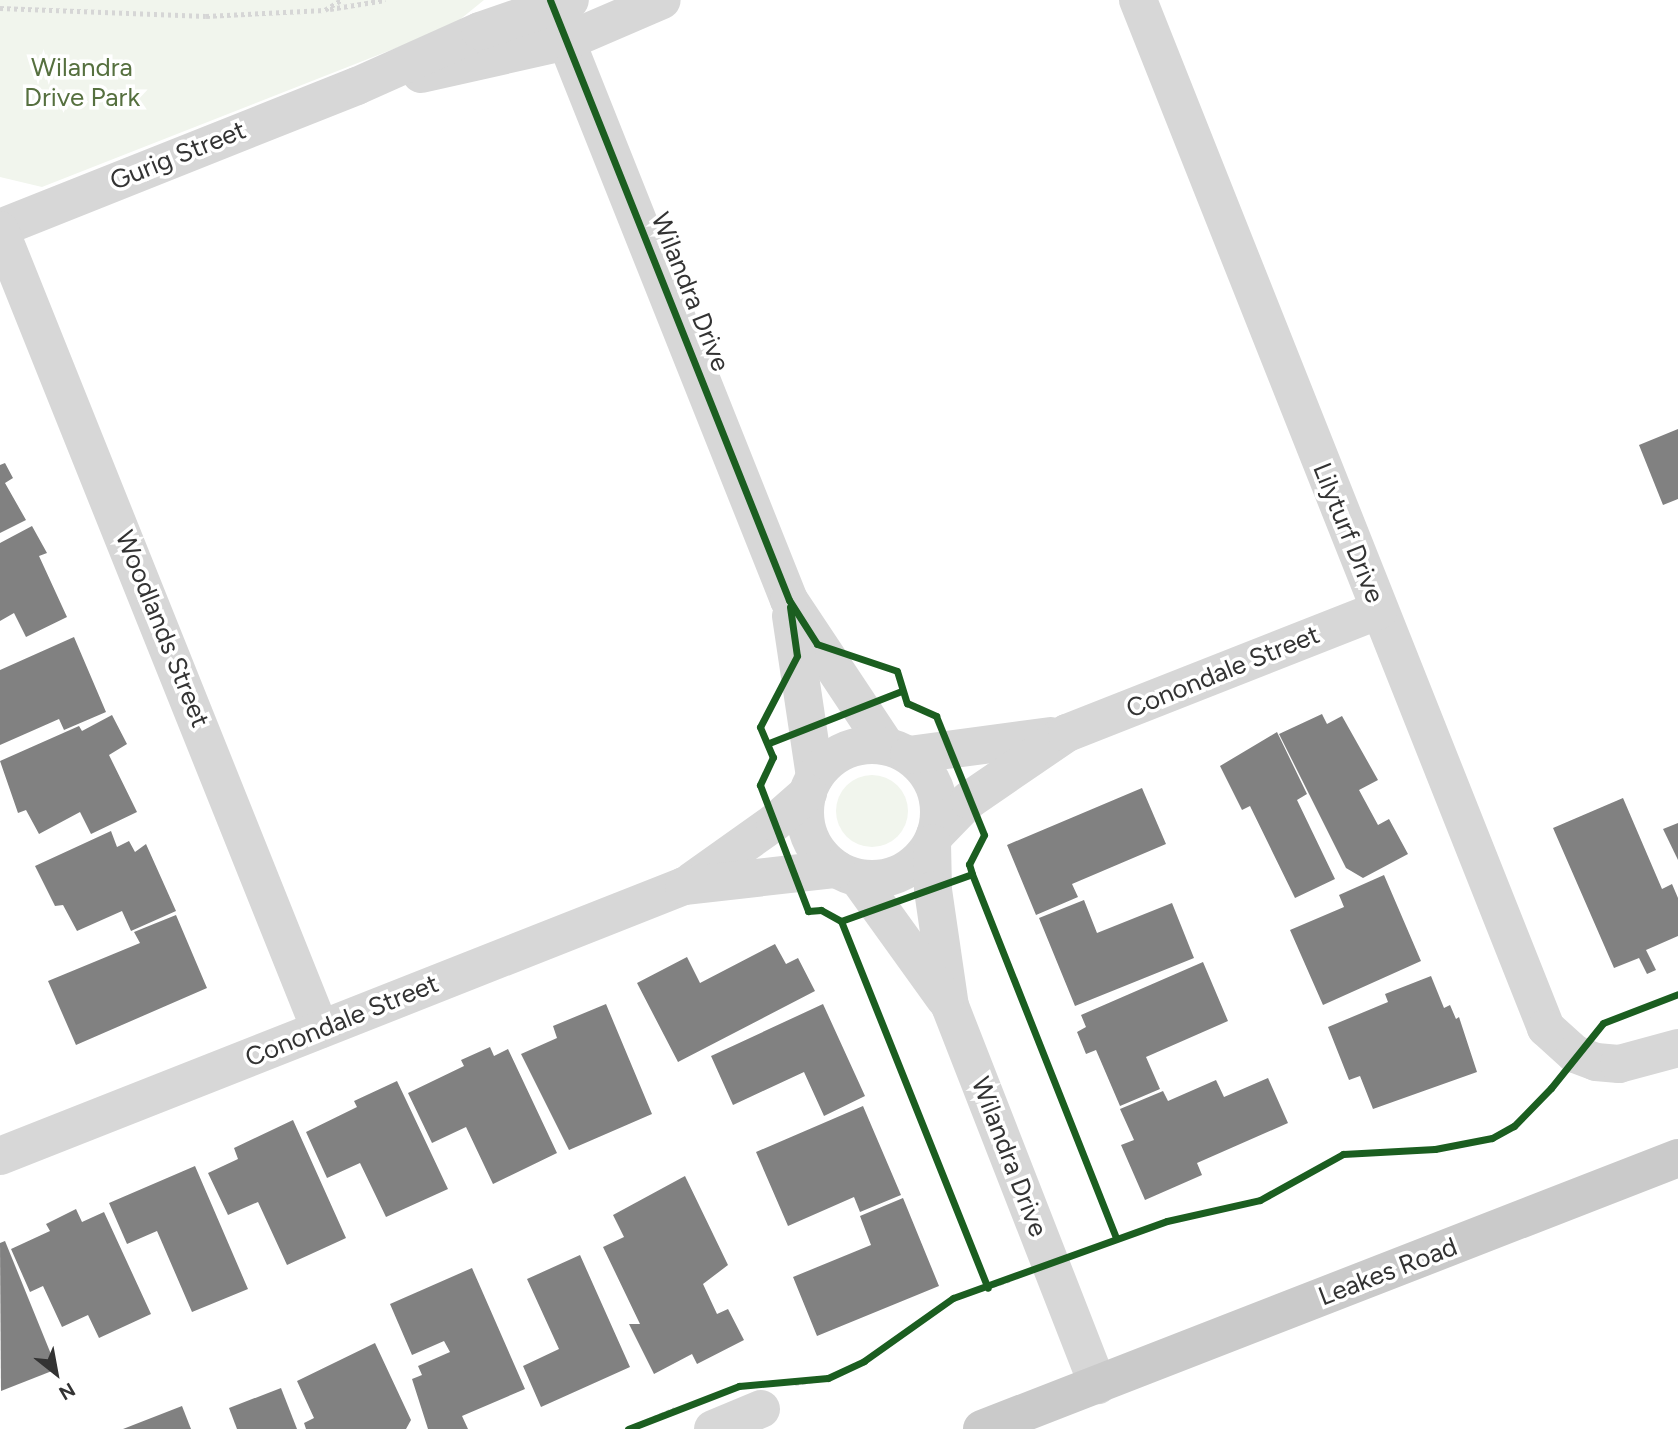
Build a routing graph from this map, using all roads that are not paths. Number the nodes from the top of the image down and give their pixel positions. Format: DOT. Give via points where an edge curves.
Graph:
graph roads {
  1 [pos="662,0"];
  2 [pos="1138,0"];
  3 [pos="557,2"];
  4 [pos="567,41"];
  5 [pos="357,86"];
  6 [pos="0,229"];
  7 [pos="789,600"];
  8 [pos="1379,610"];
  9 [pos="1067,733"];
  10 [pos="897,751"];
  11 [pos="811,785"];
  12 [pos="934,839"];
  13 [pos="847,874"];
  14 [pos="684,886"];
  15 [pos="950,1006"];
  16 [pos="320,1029"];
  17 [pos="1678,1048"];
  18 [pos="0,1157"];
  19 [pos="1678,1158"];
  20 [pos="1098,1385"];
  21 [pos="761,1409"];
  22 [pos="699,1417"];
  23 [pos="982,1429"];
  24 [pos="1010,1429"];
  1 -- 4 [label="street, Gurig Street"];
  2 -- 8 [label="street, Lilyturf Drive"];
  3 -- 4 [label="street, Wilandra Drive"];
  3 -- 5 [label="street, Gurig Street"];
  4 -- 5 [label="street, Gurig Street"];
  4 -- 7 [label="street, Wilandra Drive"];
  5 -- 6 [label="street, Gurig Street"];
  6 -- 16 [label="street, Woodlands Street"];
  7 -- 10 [label="street, Wilandra Drive"];
  7 -- 11 [label="street, Wilandra Drive"];
  8 -- 9 [label="street, Conondale Street"];
  8 -- 17 [label="street, Lilyturf Drive" via="1546,1028 1575,1054 1619,1064"];
  9 -- 10 [label="street, Conondale Street"];
  9 -- 12 [label="street, Conondale Street" via="969,800"];
  10 -- 11 [label="street" via="854,747 832,759"];
  10 -- 12 [label="street" via="933,782 939,818"];
  11 -- 13 [label="street" via="805,810 812,844"];
  11 -- 14 [label="street, Conondale Street" via="775,822"];
  12 -- 13 [label="street" via="900,873"];
  12 -- 15 [label="street, Wilandra Drive" via="933,890"];
  13 -- 14 [label="street, Conondale Street"];
  13 -- 15 [label="street, Wilandra Drive"];
  14 -- 16 [label="street, Conondale Street"];
  15 -- 20 [label="street, Wilandra Drive"];
  16 -- 18 [label="street, Conondale Street"];
  19 -- 20 [label="main road, Leakes Road"];
  20 -- 23 [label="main road, Leakes Road"];
  20 -- 24 [label="main road, Leakes Road"];
  21 -- 22 [label="street"];
}
